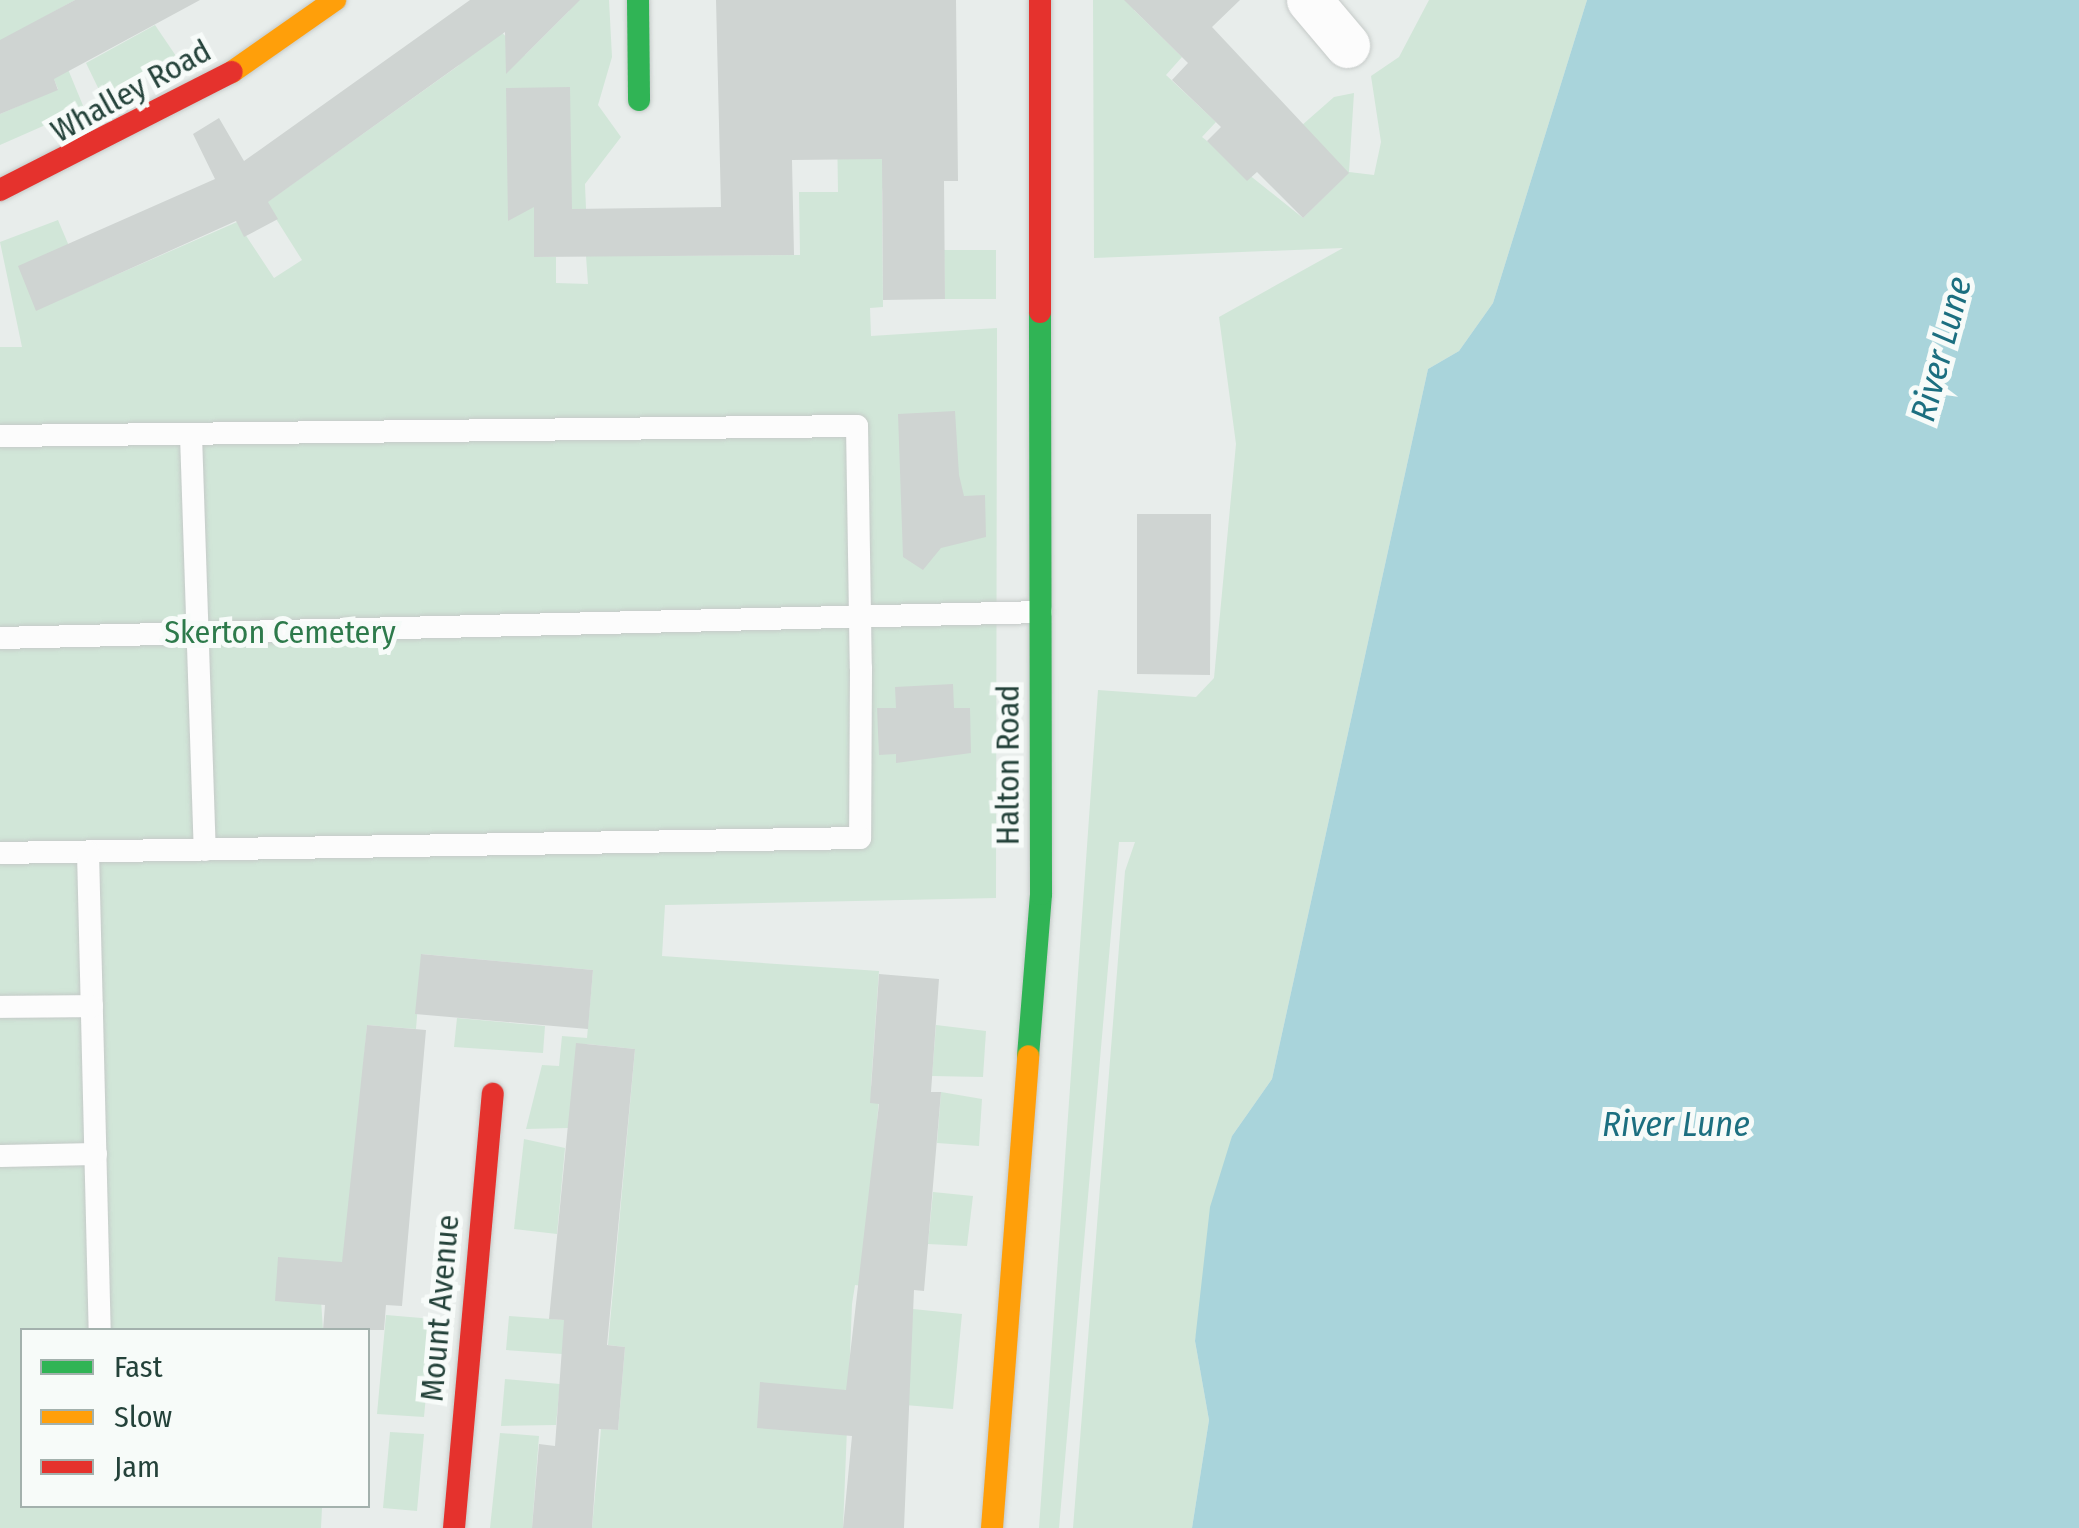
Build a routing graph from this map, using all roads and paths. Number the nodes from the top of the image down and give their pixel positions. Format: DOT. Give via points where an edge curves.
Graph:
graph roads {
  1 [pos="335,0"];
  2 [pos="638,0"];
  3 [pos="1040,0"];
  4 [pos="1309,0"];
  5 [pos="1347,45"];
  6 [pos="638,100"];
  7 [pos="0,190"];
  8 [pos="191,435"];
  9 [pos="0,436"];
  10 [pos="1041,612"];
  11 [pos="860,621"];
  12 [pos="199,635"];
  13 [pos="0,638"];
  14 [pos="206,850"];
  15 [pos="88,852"];
  16 [pos="0,853"];
  17 [pos="92,1006"];
  18 [pos="0,1007"];
  19 [pos="493,1094"];
  20 [pos="96,1154"];
  21 [pos="0,1156"];
  22 [pos="100,1328"];
  23 [pos="454,1528"];
  24 [pos="992,1528"];
  1 -- 7 [label="street, Whalley Road" via="189,102"];
  2 -- 6 [label="street"];
  3 -- 10 [label="street, Halton Road"];
  4 -- 5 [label="street"];
  8 -- 9 [label="lane"];
  8 -- 11 [label="lane" via="857,426"];
  8 -- 12 [label="lane"];
  10 -- 11 [label="lane"];
  10 -- 24 [label="street, Halton Road" via="1038,962"];
  11 -- 12 [label="lane"];
  11 -- 14 [label="lane" via="860,838"];
  12 -- 13 [label="lane"];
  12 -- 14 [label="lane"];
  14 -- 15 [label="lane"];
  15 -- 16 [label="lane"];
  15 -- 17 [label="lane"];
  17 -- 18 [label="lane"];
  17 -- 20 [label="lane"];
  19 -- 23 [label="street, Mount Avenue"];
  20 -- 21 [label="lane"];
  20 -- 22 [label="lane"];
}
